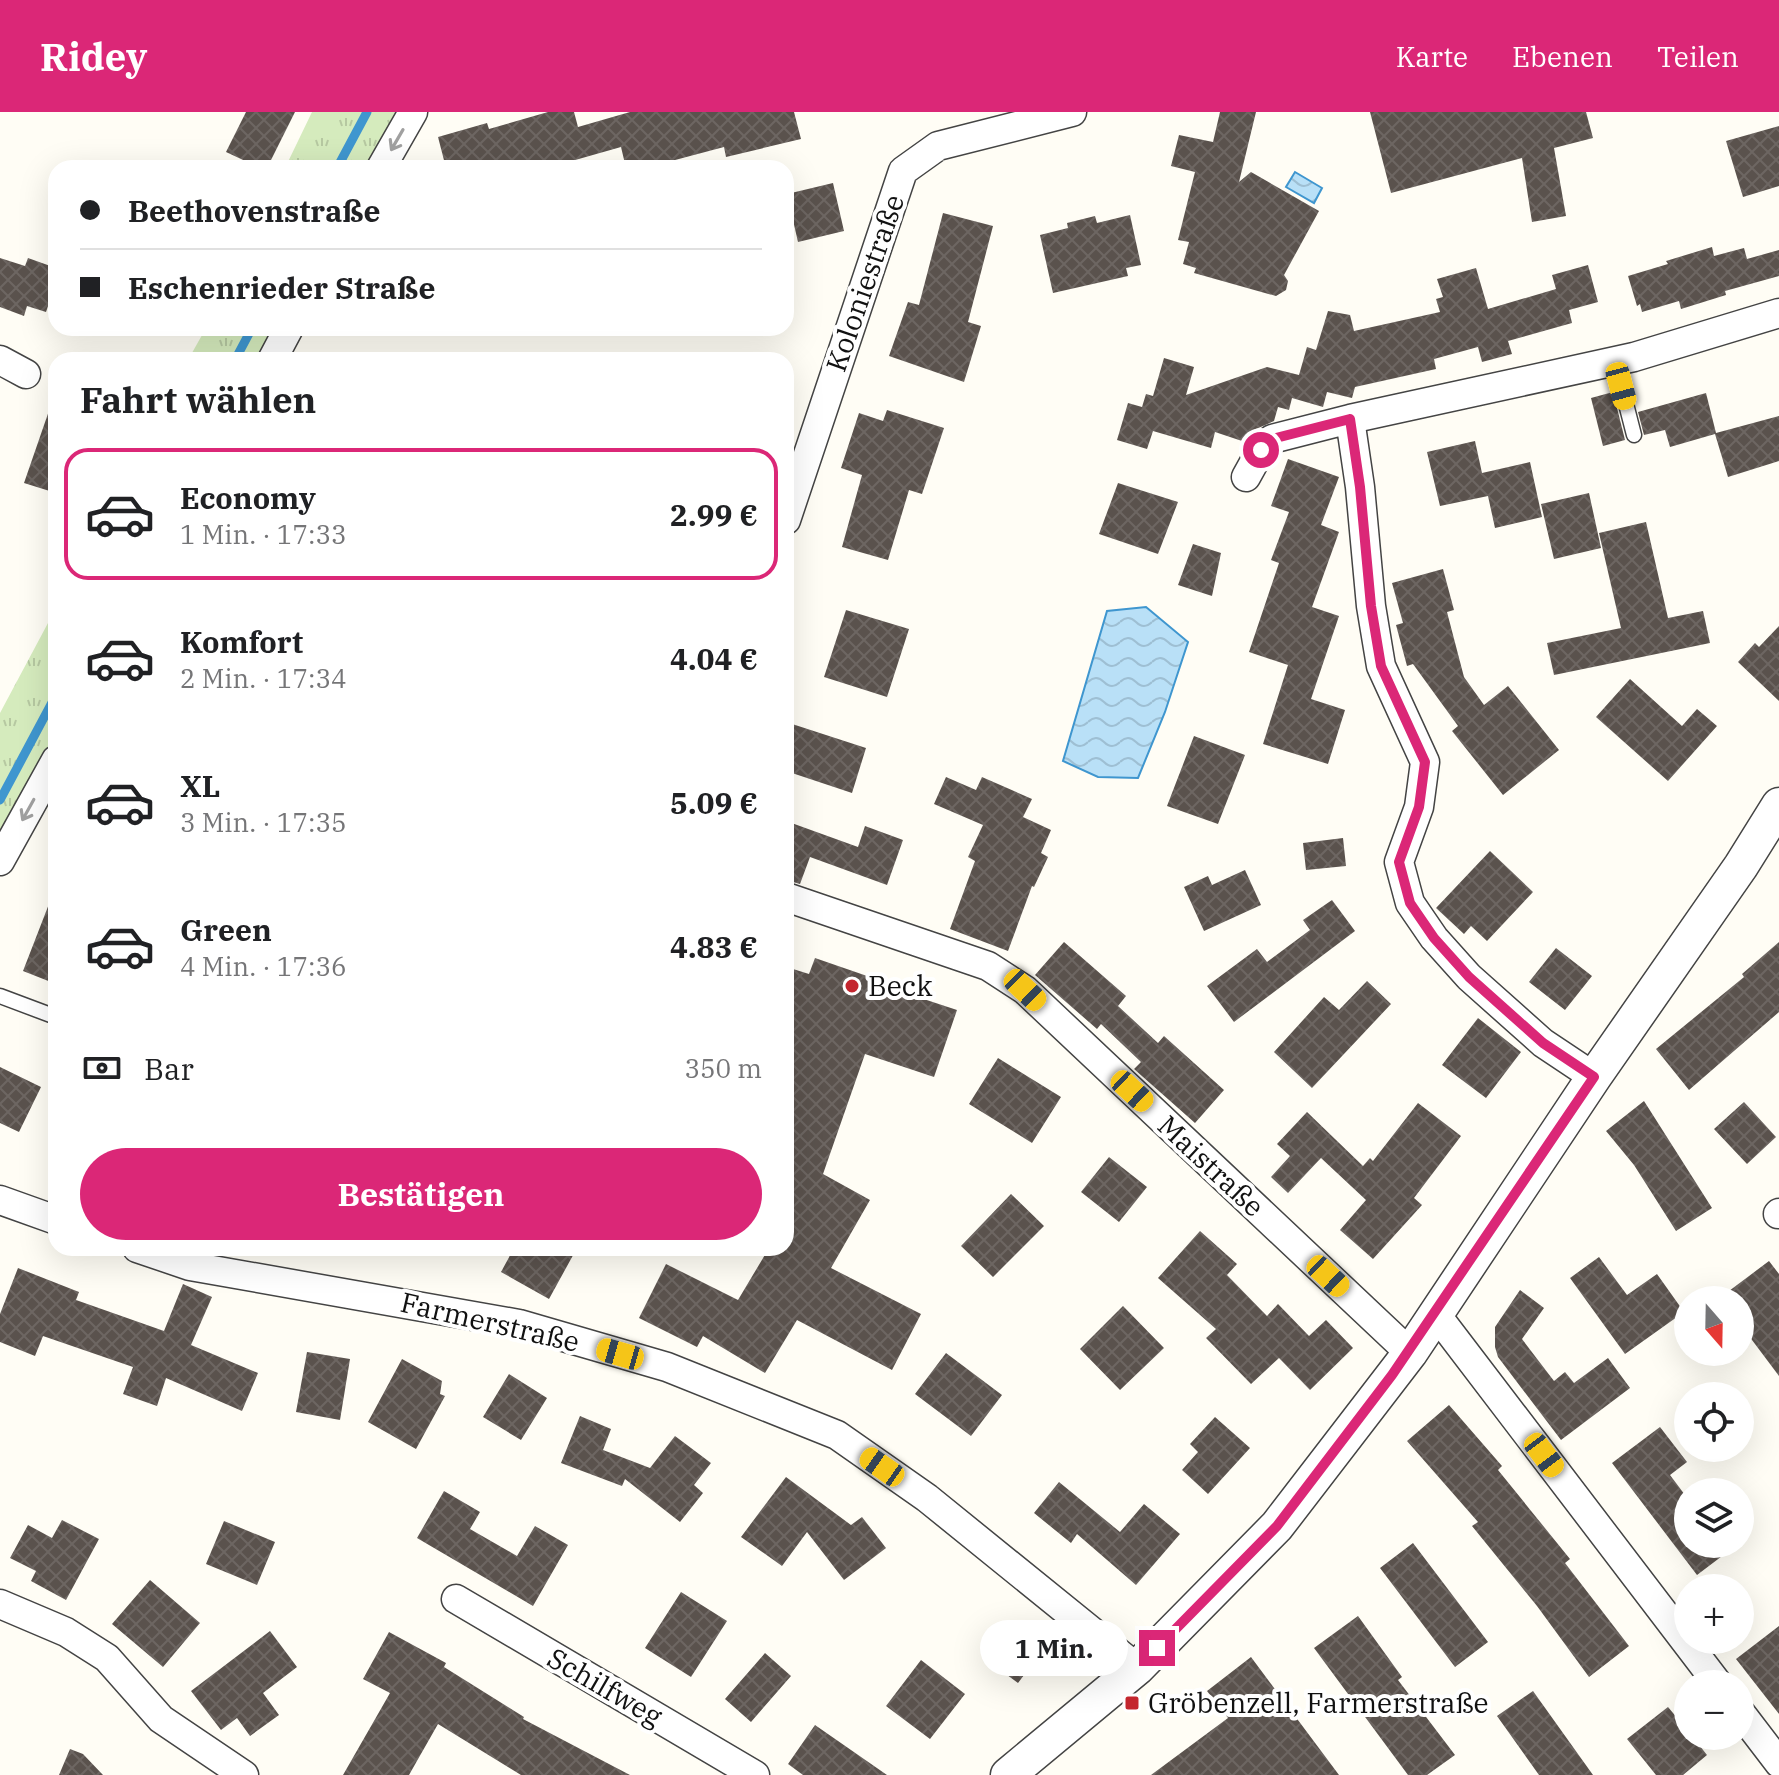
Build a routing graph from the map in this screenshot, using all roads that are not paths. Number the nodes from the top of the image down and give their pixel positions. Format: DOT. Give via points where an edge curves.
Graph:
graph roads {
  1 [pos="413,112"];
  2 [pos="1072,112"];
  3 [pos="386,160"];
  4 [pos="1779,313"];
  5 [pos="0,360"];
  6 [pos="1615,361"];
  7 [pos="26,374"];
  8 [pos="1350,419"];
  9 [pos="1634,435"];
  10 [pos="1246,477"];
  11 [pos="794,496"];
  12 [pos="48,774"];
  13 [pos="1779,805"];
  14 [pos="0,861"];
  15 [pos="794,900"];
  16 [pos="0,996"];
  17 [pos="48,1014"];
  18 [pos="1594,1077"];
  19 [pos="0,1200"];
  20 [pos="48,1217"];
  21 [pos="161,1256"];
  22 [pos="1435,1313"];
  23 [pos="1410,1353"];
  24 [pos="456,1599"];
  25 [pos="0,1604"];
  26 [pos="1137,1668"];
  27 [pos="1707,1670"];
  28 [pos="1754,1730"];
  29 [pos="1779,1763"];
  30 [pos="244,1775"];
  31 [pos="755,1775"];
  32 [pos="1008,1775"];
  1 -- 3 [label="street, one-way"];
  2 -- 11 [label="street, Koloniestraße" via="938,146 903,171"];
  4 -- 6 [label="street"];
  5 -- 7 [label="street"];
  6 -- 8 [label="street"];
  6 -- 9 [label="lane"];
  8 -- 10 [label="street" via="1272,439"];
  8 -- 18 [label="street" via="1381,666 1425,762 1419,807 1399,862 1410,903 1469,977 1543,1043"];
  12 -- 14 [label="street, one-way"];
  13 -- 18 [label="street"];
  15 -- 23 [label="street, Maistraße" via="988,966 1025,990"];
  16 -- 17 [label="lane"];
  18 -- 22 [label="street"];
  19 -- 20 [label="street"];
  21 -- 26 [label="street, Farmerstraße" via="190,1266 519,1324 667,1367 837,1435 927,1498"];
  22 -- 23 [label="street"];
  22 -- 27 [label="street"];
  23 -- 26 [label="street" via="1277,1526"];
  24 -- 31 [label="street, Schilfweg"];
  25 -- 30 [label="street" via="66,1632 107,1658 161,1719"];
  26 -- 32 [label="street"];
  28 -- 29 [label="street"];
}
